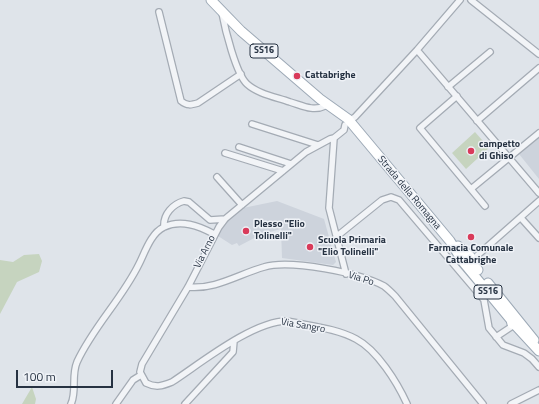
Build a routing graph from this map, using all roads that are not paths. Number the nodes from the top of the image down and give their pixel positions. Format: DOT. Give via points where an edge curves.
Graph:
graph roads {
  1 [pos="211,0"];
  2 [pos="460,0"];
  3 [pos="471,0"];
  4 [pos="159,12"];
  5 [pos="222,12"];
  6 [pos="417,50"];
  7 [pos="490,52"];
  8 [pos="539,54"];
  9 [pos="539,68"];
  10 [pos="241,74"];
  11 [pos="448,87"];
  12 [pos="457,96"];
  13 [pos="322,103"];
  14 [pos="478,121"];
  15 [pos="346,123"];
  16 [pos="252,124"];
  17 [pos="539,133"];
  18 [pos="335,137"];
  19 [pos="318,145"];
  20 [pos="239,147"];
  21 [pos="225,153"];
  22 [pos="509,158"];
  23 [pos="291,164"];
  24 [pos="283,171"];
  25 [pos="217,177"];
  26 [pos="471,189"];
  27 [pos="539,193"];
  28 [pos="539,201"];
  29 [pos="242,205"];
  30 [pos="485,206"];
  31 [pos="522,218"];
  32 [pos="225,219"];
  33 [pos="164,227"];
  34 [pos="214,234"];
  35 [pos="336,237"];
  36 [pos="539,238"];
  37 [pos="468,259"];
  38 [pos="346,274"];
  39 [pos="188,286"];
  40 [pos="514,322"];
  41 [pos="496,337"];
  42 [pos="234,341"];
  43 [pos="539,346"];
  44 [pos="539,351"];
  45 [pos="539,367"];
  46 [pos="141,374"];
  47 [pos="539,390"];
  48 [pos="71,404"];
  49 [pos="116,404"];
  50 [pos="186,404"];
  51 [pos="407,404"];
  52 [pos="483,404"];
  53 [pos="510,404"];
  1 -- 5 [label="main road, Strada della Romagna / SS16"];
  2 -- 6 [label="street"];
  3 -- 8 [label="street"];
  4 -- 10 [label="street" via="181,101 185,105 198,103"];
  5 -- 10 [label="street"];
  5 -- 13 [label="main road, Strada della Romagna / SS16"];
  6 -- 11 [label="street"];
  6 -- 15 [label="street" via="355,117"];
  7 -- 11 [label="street"];
  9 -- 14 [label="street"];
  10 -- 13 [label="street" via="247,84 256,90 311,109"];
  11 -- 12 [label="street"];
  12 -- 14 [label="street"];
  12 -- 26 [label="street" via="420,128"];
  13 -- 15 [label="main road, Strada della Romagna / SS16"];
  14 -- 22 [label="street"];
  15 -- 18 [label="street"];
  15 -- 37 [label="main road, Strada della Romagna / SS16" via="369,145"];
  16 -- 19 [label="street"];
  17 -- 22 [label="street"];
  18 -- 19 [label="street, Via Arno"];
  18 -- 35 [label="street" via="329,208"];
  19 -- 23 [label="street, Via Arno"];
  20 -- 23 [label="street"];
  21 -- 24 [label="street"];
  22 -- 26 [label="street"];
  22 -- 27 [label="street"];
  23 -- 24 [label="street, Via Arno"];
  24 -- 29 [label="street, Via Arno"];
  25 -- 29 [label="street"];
  26 -- 30 [label="street"];
  28 -- 31 [label="street"];
  29 -- 32 [label="street, Via Arno"];
  31 -- 36 [label="street"];
  31 -- 37 [label="street" via="485,249"];
  32 -- 33 [label="street" via="210,220 189,202 184,201 172,208 165,217"];
  32 -- 34 [label="street, Via Arno"];
  33 -- 34 [label="street" via="187,224"];
  33 -- 48 [label="street" via="156,234 133,276 89,339 76,363 74,397"];
  34 -- 39 [label="street, Via Arno"];
  35 -- 38 [label="street"];
  35 -- 41 [label="street" via="382,200 391,197 399,200 484,300 489,328"];
  37 -- 40 [label="main road, Strada della Romagna / SS16"];
  38 -- 39 [label="street, Via Po" via="295,265 266,266 206,287"];
  38 -- 52 [label="street, Via Po" via="384,287 395,296"];
  39 -- 46 [label="street, Via Arno" via="142,364"];
  40 -- 41 [label="street"];
  40 -- 43 [label="main road, Strada della Romagna / SS16"];
  40 -- 44 [label="main road, Strada della Romagna / SS16"];
  41 -- 45 [label="street" via="503,345 524,354"];
  42 -- 46 [label="street, Via Sangro" via="163,386 157,387 146,383"];
  42 -- 50 [label="street" via="233,352"];
  42 -- 51 [label="street, Via Sangro" via="278,321 343,333 364,344 388,371"];
  46 -- 49 [label="street, Via Arno" via="133,380"];
  47 -- 53 [label="street"];
}
